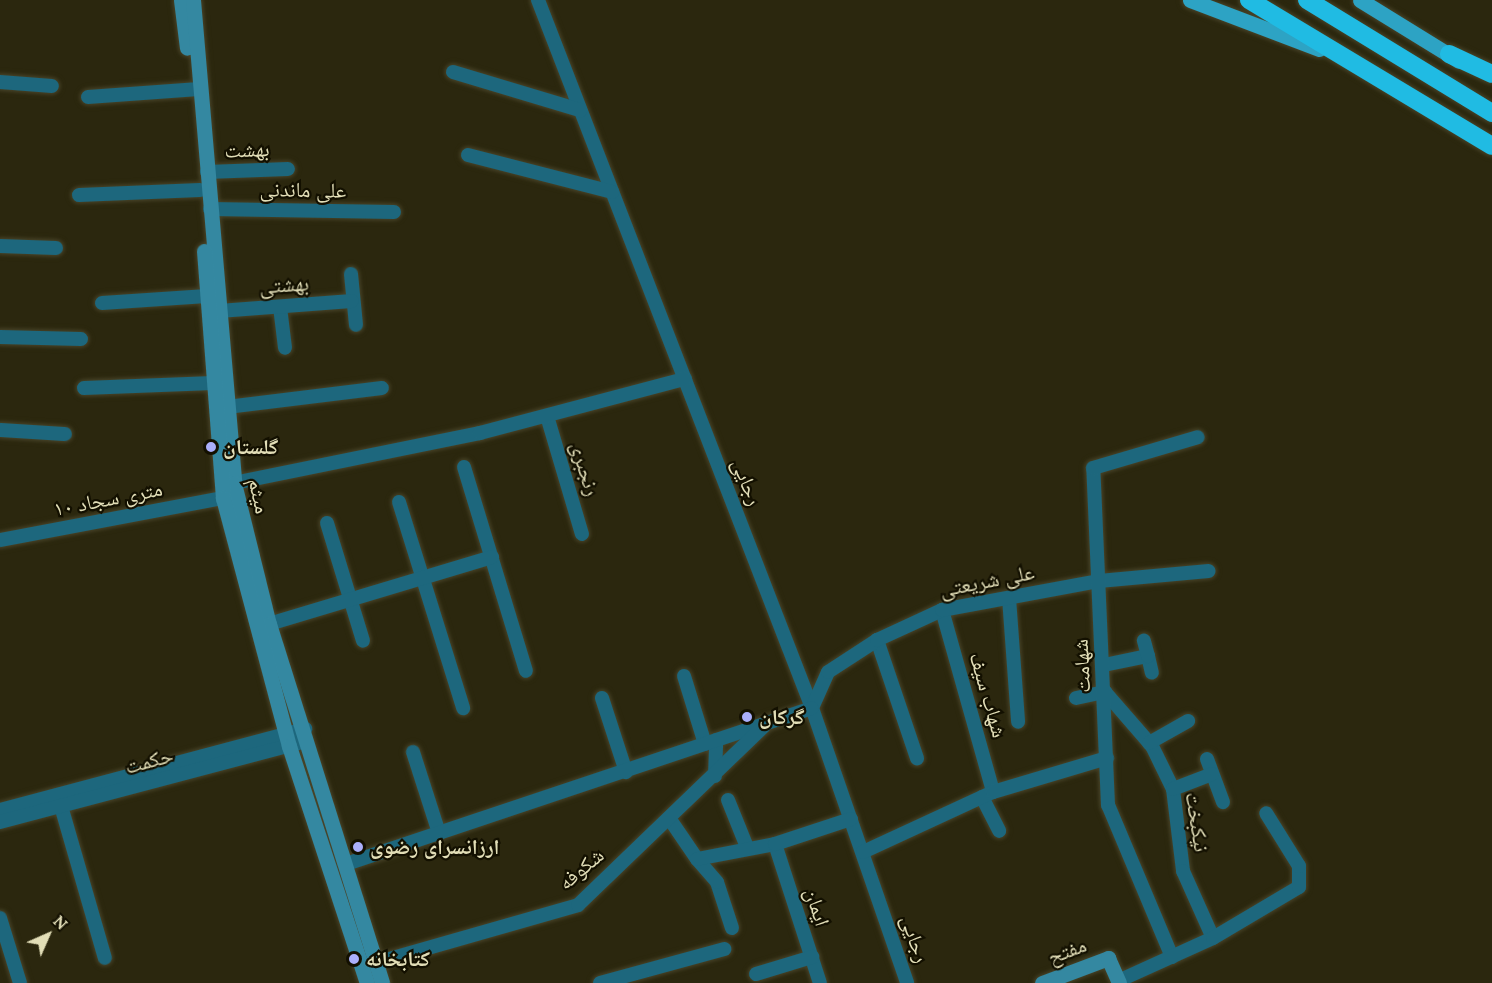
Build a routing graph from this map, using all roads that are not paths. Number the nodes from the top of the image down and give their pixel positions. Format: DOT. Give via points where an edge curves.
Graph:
graph roads {
  1 [pos="181,0"];
  2 [pos="193,0"];
  3 [pos="538,0"];
  4 [pos="1190,0"];
  5 [pos="1249,0"];
  6 [pos="1307,0"];
  7 [pos="1360,0"];
  8 [pos="1334,54"];
  9 [pos="1449,54"];
  10 [pos="453,72"];
  11 [pos="1492,74"];
  12 [pos="0,82"];
  13 [pos="1492,82"];
  14 [pos="52,86"];
  15 [pos="196,89"];
  16 [pos="88,97"];
  17 [pos="580,110"];
  18 [pos="1492,113"];
  19 [pos="1464,131"];
  20 [pos="1492,146"];
  21 [pos="1492,153"];
  22 [pos="468,155"];
  23 [pos="288,169"];
  24 [pos="207,172"];
  25 [pos="200,190"];
  26 [pos="612,192"];
  27 [pos="79,195"];
  28 [pos="210,209"];
  29 [pos="394,212"];
  30 [pos="0,246"];
  31 [pos="56,248"];
  32 [pos="351,274"];
  33 [pos="207,296"];
  34 [pos="352,301"];
  35 [pos="102,303"];
  36 [pos="280,307"];
  37 [pos="219,311"];
  38 [pos="356,325"];
  39 [pos="0,336"];
  40 [pos="81,339"];
  41 [pos="285,348"];
  42 [pos="685,379"];
  43 [pos="213,383"];
  44 [pos="84,388"];
  45 [pos="382,388"];
  46 [pos="227,407"];
  47 [pos="547,416"];
  48 [pos="0,430"];
  49 [pos="65,434"];
  50 [pos="1198,437"];
  51 [pos="464,467"];
  52 [pos="234,483"];
  53 [pos="223,498"];
  54 [pos="399,502"];
  55 [pos="327,523"];
  56 [pos="582,534"];
  57 [pos="0,540"];
  58 [pos="492,558"];
  59 [pos="1209,571"];
  60 [pos="425,578"];
  61 [pos="1099,581"];
  62 [pos="1009,598"];
  63 [pos="352,601"];
  64 [pos="942,610"];
  65 [pos="269,624"];
  66 [pos="878,640"];
  67 [pos="1144,640"];
  68 [pos="363,641"];
  69 [pos="1148,656"];
  70 [pos="1104,665"];
  71 [pos="526,671"];
  72 [pos="1152,673"];
  73 [pos="684,676"];
  74 [pos="1105,692"];
  75 [pos="602,698"];
  76 [pos="1076,698"];
  77 [pos="463,708"];
  78 [pos="812,708"];
  79 [pos="1188,721"];
  80 [pos="1018,722"];
  81 [pos="766,724"];
  82 [pos="307,734"];
  83 [pos="287,740"];
  84 [pos="710,742"];
  85 [pos="1149,743"];
  86 [pos="413,752"];
  87 [pos="917,758"];
  88 [pos="1107,758"];
  89 [pos="1207,759"];
  90 [pos="626,772"];
  91 [pos="1212,774"];
  92 [pos="715,776"];
  93 [pos="1173,789"];
  94 [pos="987,794"];
  95 [pos="728,800"];
  96 [pos="1223,802"];
  97 [pos="61,806"];
  98 [pos="0,810"];
  99 [pos="1266,813"];
  100 [pos="669,818"];
  101 [pos="851,819"];
  102 [pos="0,822"];
  103 [pos="999,831"];
  104 [pos="439,833"];
  105 [pos="775,844"];
  106 [pos="747,847"];
  107 [pos="863,852"];
  108 [pos="698,859"];
  109 [pos="346,864"];
  110 [pos="0,918"];
  111 [pos="732,927"];
  112 [pos="1213,938"];
  113 [pos="724,949"];
  114 [pos="812,957"];
  115 [pos="1172,957"];
  116 [pos="105,958"];
  117 [pos="375,963"];
  118 [pos="756,974"];
  119 [pos="621,980"];
  120 [pos="1119,982"];
  121 [pos="20,983"];
  122 [pos="367,983"];
  123 [pos="382,983"];
  124 [pos="600,983"];
  125 [pos="820,983"];
  126 [pos="907,983"];
  127 [pos="1042,983"];
  1 -- 15 [label="main road, میثم"];
  2 -- 15 [label="main road, میثم"];
  3 -- 17 [label="street, رجایی"];
  4 -- 8 [label="main road"];
  5 -- 8 [label="highway"];
  6 -- 18 [label="highway"];
  7 -- 9 [label="main road"];
  8 -- 19 [label="highway"];
  9 -- 11 [label="highway"];
  9 -- 13 [label="main road"];
  10 -- 17 [label="street"];
  12 -- 14 [label="street"];
  15 -- 16 [label="street"];
  15 -- 24 [label="main road, میثم"];
  15 -- 25 [label="main road, میثم"];
  17 -- 26 [label="street, رجایی"];
  19 -- 20 [label="highway"];
  19 -- 21 [label="highway"];
  22 -- 26 [label="street"];
  23 -- 24 [label="street, بهشت"];
  24 -- 28 [label="main road, میثم"];
  25 -- 27 [label="street"];
  25 -- 33 [label="main road, میثم"];
  26 -- 42 [label="street, رجایی"];
  28 -- 29 [label="street, علی ماندنی"];
  28 -- 37 [label="main road, میثم"];
  30 -- 31 [label="street"];
  32 -- 34 [label="street"];
  33 -- 35 [label="street"];
  33 -- 43 [label="main road, میثم"];
  34 -- 36 [label="street, بهشتی"];
  34 -- 38 [label="street"];
  36 -- 37 [label="street, بهشتی"];
  36 -- 41 [label="street"];
  37 -- 46 [label="main road, میثم"];
  39 -- 40 [label="street"];
  42 -- 47 [label="street"];
  42 -- 78 [label="street, رجایی"];
  43 -- 44 [label="street"];
  43 -- 53 [label="main road, میثم"];
  45 -- 46 [label="street"];
  46 -- 52 [label="main road, میثم"];
  47 -- 52 [label="street"];
  47 -- 56 [label="street, رنجبری"];
  48 -- 49 [label="street"];
  50 -- 61 [label="street, شهامت" via="1094,468"];
  51 -- 58 [label="street"];
  52 -- 65 [label="main road, میثم"];
  53 -- 57 [label="street, ۱۰ متری سجاد"];
  53 -- 83 [label="main road, میثم"];
  54 -- 60 [label="street"];
  55 -- 63 [label="street"];
  58 -- 60 [label="street"];
  58 -- 71 [label="street"];
  59 -- 61 [label="street, علی شریعتی"];
  60 -- 63 [label="street"];
  60 -- 77 [label="street"];
  61 -- 62 [label="street, علی شریعتی"];
  61 -- 70 [label="street, شهامت"];
  62 -- 64 [label="street, علی شریعتی"];
  62 -- 80 [label="street"];
  63 -- 65 [label="street"];
  63 -- 68 [label="street"];
  64 -- 66 [label="street, علی شریعتی"];
  64 -- 94 [label="street, شهاب سیف"];
  65 -- 82 [label="main road, میثم"];
  66 -- 78 [label="street, علی شریعتی" via="828,672"];
  66 -- 87 [label="street"];
  67 -- 69 [label="street"];
  69 -- 70 [label="street"];
  69 -- 72 [label="street"];
  70 -- 74 [label="street, شهامت"];
  73 -- 84 [label="street"];
  74 -- 76 [label="street"];
  74 -- 85 [label="street, نیکبخت"];
  74 -- 88 [label="street, شهامت"];
  75 -- 90 [label="street"];
  78 -- 81 [label="street"];
  78 -- 101 [label="street, رجایی"];
  79 -- 85 [label="street"];
  81 -- 84 [label="street"];
  81 -- 92 [label="street, شکوفه"];
  82 -- 83 [label="street, حکمت"];
  82 -- 109 [label="main road, میثم"];
  83 -- 97 [label="street, حکمت"];
  83 -- 98 [label="street, حکمت"];
  83 -- 122 [label="main road, میثم"];
  84 -- 90 [label="street"];
  84 -- 92 [label="street"];
  85 -- 93 [label="street, نیکبخت"];
  86 -- 104 [label="street"];
  88 -- 94 [label="street"];
  88 -- 115 [label="street, شهامت" via="1108,805"];
  89 -- 91 [label="street"];
  90 -- 104 [label="street"];
  91 -- 93 [label="street"];
  91 -- 96 [label="street"];
  92 -- 100 [label="street, شکوفه"];
  93 -- 112 [label="street, نیکبخت" via="1183,871"];
  94 -- 103 [label="street, شهاب سیف"];
  94 -- 107 [label="street"];
  95 -- 106 [label="street"];
  97 -- 102 [label="street, حکمت"];
  97 -- 116 [label="street"];
  99 -- 112 [label="street" via="1299,866 1299,887"];
  100 -- 108 [label="street"];
  100 -- 117 [label="street, شکوفه" via="578,905"];
  101 -- 105 [label="street"];
  101 -- 107 [label="street, رجایی"];
  104 -- 109 [label="street"];
  105 -- 106 [label="street"];
  105 -- 114 [label="street, ایمان"];
  106 -- 108 [label="street"];
  107 -- 126 [label="street, رجایی"];
  108 -- 111 [label="street" via="717,882"];
  109 -- 117 [label="main road, میثم"];
  110 -- 121 [label="street"];
  112 -- 115 [label="street"];
  113 -- 119 [label="street"];
  114 -- 118 [label="street"];
  114 -- 125 [label="street, ایمان"];
  115 -- 120 [label="street"];
  117 -- 123 [label="main road, میثم"];
  119 -- 124 [label="street"];
  120 -- 127 [label="main road, مفتح" via="1108,958"];
}
